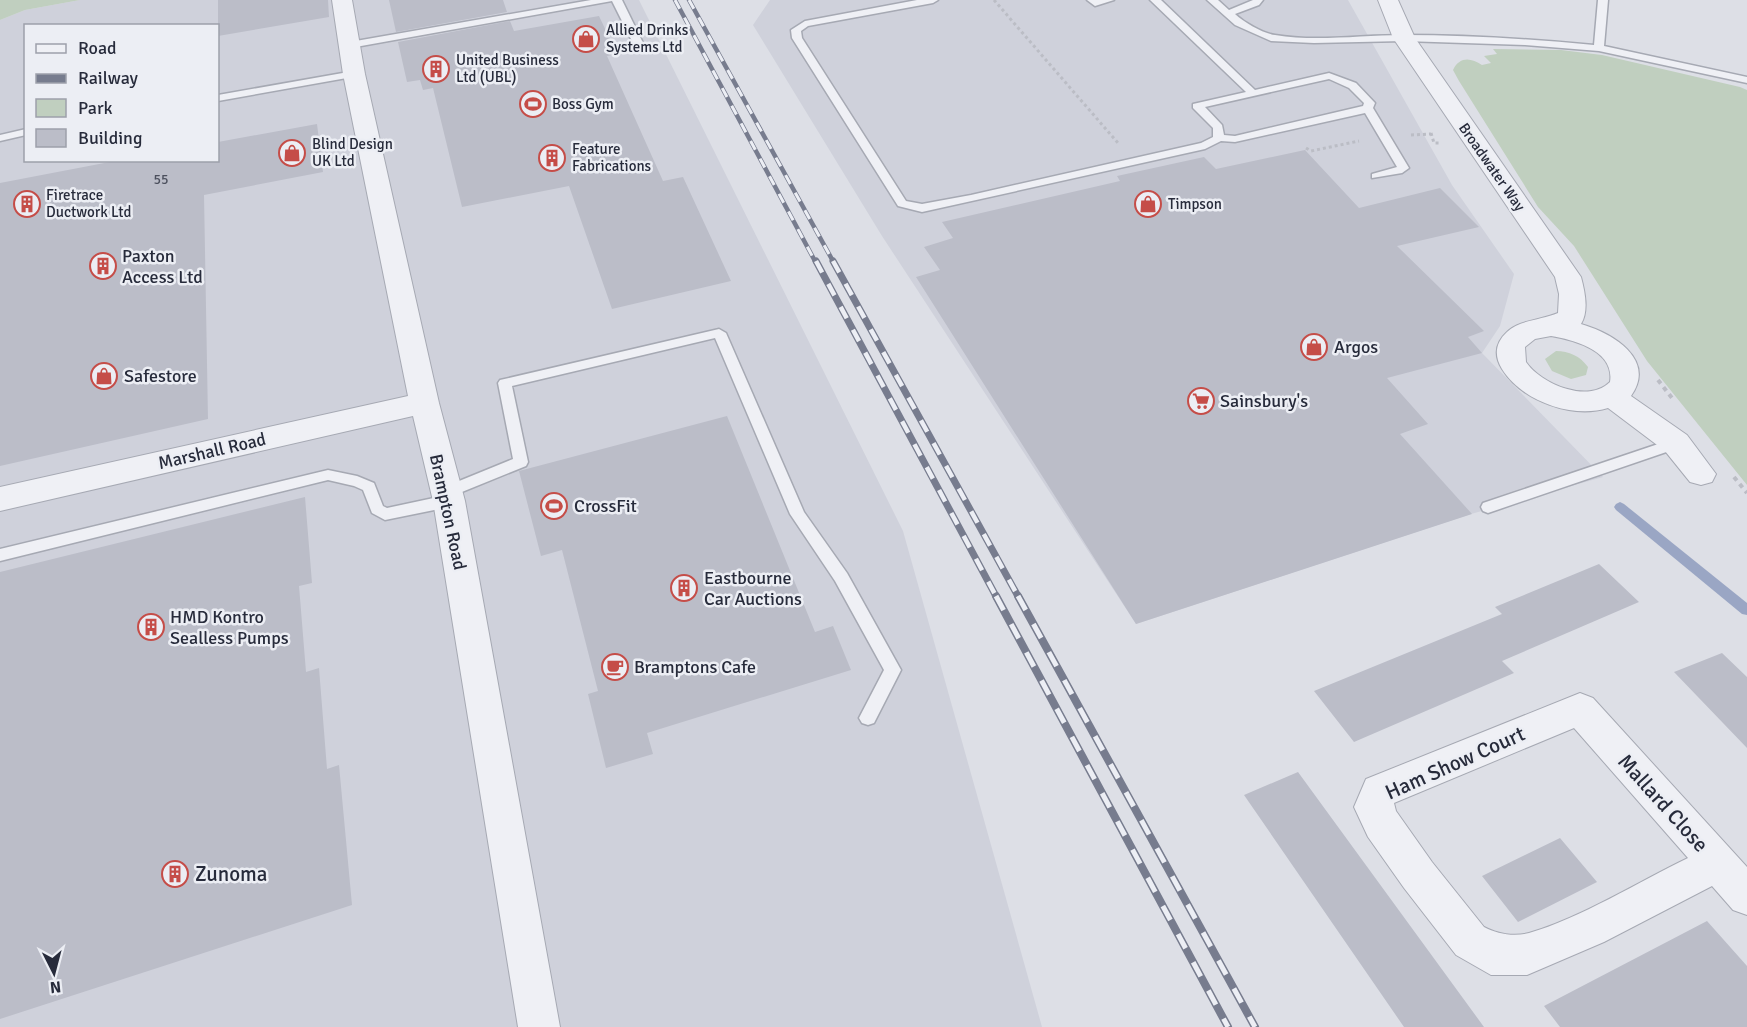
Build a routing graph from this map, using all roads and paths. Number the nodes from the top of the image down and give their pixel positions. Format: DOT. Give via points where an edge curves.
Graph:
graph roads {
  1 [pos="342,0"];
  2 [pos="608,0"];
  3 [pos="617,0"];
  4 [pos="933,0"];
  5 [pos="994,0"];
  6 [pos="1092,0"];
  7 [pos="1109,0"];
  8 [pos="1155,0"];
  9 [pos="1212,0"];
  10 [pos="1258,0"];
  11 [pos="1388,0"];
  12 [pos="1603,0"];
  13 [pos="1229,13"];
  14 [pos="1404,38"];
  15 [pos="639,45"];
  16 [pos="1599,48"];
  17 [pos="352,59"];
  18 [pos="1747,80"];
  19 [pos="1253,93"];
  20 [pos="219,98"];
  21 [pos="1368,108"];
  22 [pos="24,132"];
  23 [pos="1385,136"];
  24 [pos="0,138"];
  25 [pos="1219,138"];
  26 [pos="1434,143"];
  27 [pos="1305,148"];
  28 [pos="1135,163"];
  29 [pos="1376,176"];
  30 [pos="1551,327"];
  31 [pos="1612,397"];
  32 [pos="424,403"];
  33 [pos="1676,443"];
  34 [pos="1701,474"];
  35 [pos="1740,485"];
  36 [pos="1747,493"];
  37 [pos="448,496"];
  38 [pos="0,499"];
  39 [pos="1488,507"];
  40 [pos="0,555"];
  41 [pos="1580,709"];
  42 [pos="868,718"];
  43 [pos="1717,863"];
  44 [pos="1747,896"];
  45 [pos="539,1027"];
  1 -- 17 [label="street, Brampton Road"];
  2 -- 17 [label="lane"];
  3 -- 15 [label="lane"];
  4 -- 28 [label="lane" via="805,24 796,30 796,38 902,203 922,208"];
  5 -- 28 [label="path"];
  6 -- 7 [label="lane"];
  8 -- 19 [label="lane"];
  9 -- 13 [label="lane"];
  10 -- 13 [label="lane"];
  11 -- 14 [label="street, Broadwater Way"];
  12 -- 16 [label="lane"];
  13 -- 14 [label="lane" via="1239,23 1271,38"];
  14 -- 16 [label="lane"];
  14 -- 30 [label="street, Broadwater Way" via="1568,277 1571,318"];
  16 -- 18 [label="lane"];
  17 -- 20 [label="lane"];
  17 -- 32 [label="street, Brampton Road"];
  19 -- 21 [label="lane" via="1329,76 1353,84 1370,104"];
  19 -- 25 [label="lane" via="1197,106 1218,127"];
  21 -- 23 [label="lane"];
  21 -- 25 [label="lane" via="1235,139"];
  22 -- 24 [label="lane"];
  23 -- 26 [label="path" via="1431,134"];
  23 -- 27 [label="path" via="1311,151"];
  23 -- 29 [label="lane" via="1403,168"];
  25 -- 28 [label="lane" via="1205,146"];
  30 -- 31 [label="street, Broadwater Way" via="1587,335 1616,355 1626,379"];
  30 -- 31 [label="street, Broadwater Way" via="1523,332 1514,339 1510,349 1518,371 1537,387 1563,398 1590,401"];
  31 -- 33 [label="street"];
  32 -- 37 [label="street, Brampton Road"];
  32 -- 38 [label="street, Marshall Road"];
  33 -- 34 [label="street"];
  33 -- 39 [label="lane"];
  35 -- 36 [label="path"];
  37 -- 40 [label="lane" via="385,513 376,509 369,487 328,475"];
  37 -- 42 [label="lane" via="521,462 505,383 719,333 798,514 841,577 893,670"];
  37 -- 45 [label="street, Brampton Road"];
  41 -- 43 [label="street, Mallard Close"];
  41 -- 43 [label="street, Ham Show Court" via="1379,792 1373,807 1382,824 1470,941 1491,954 1527,954 1590,928"];
  43 -- 44 [label="street, Mallard Close"];
}
